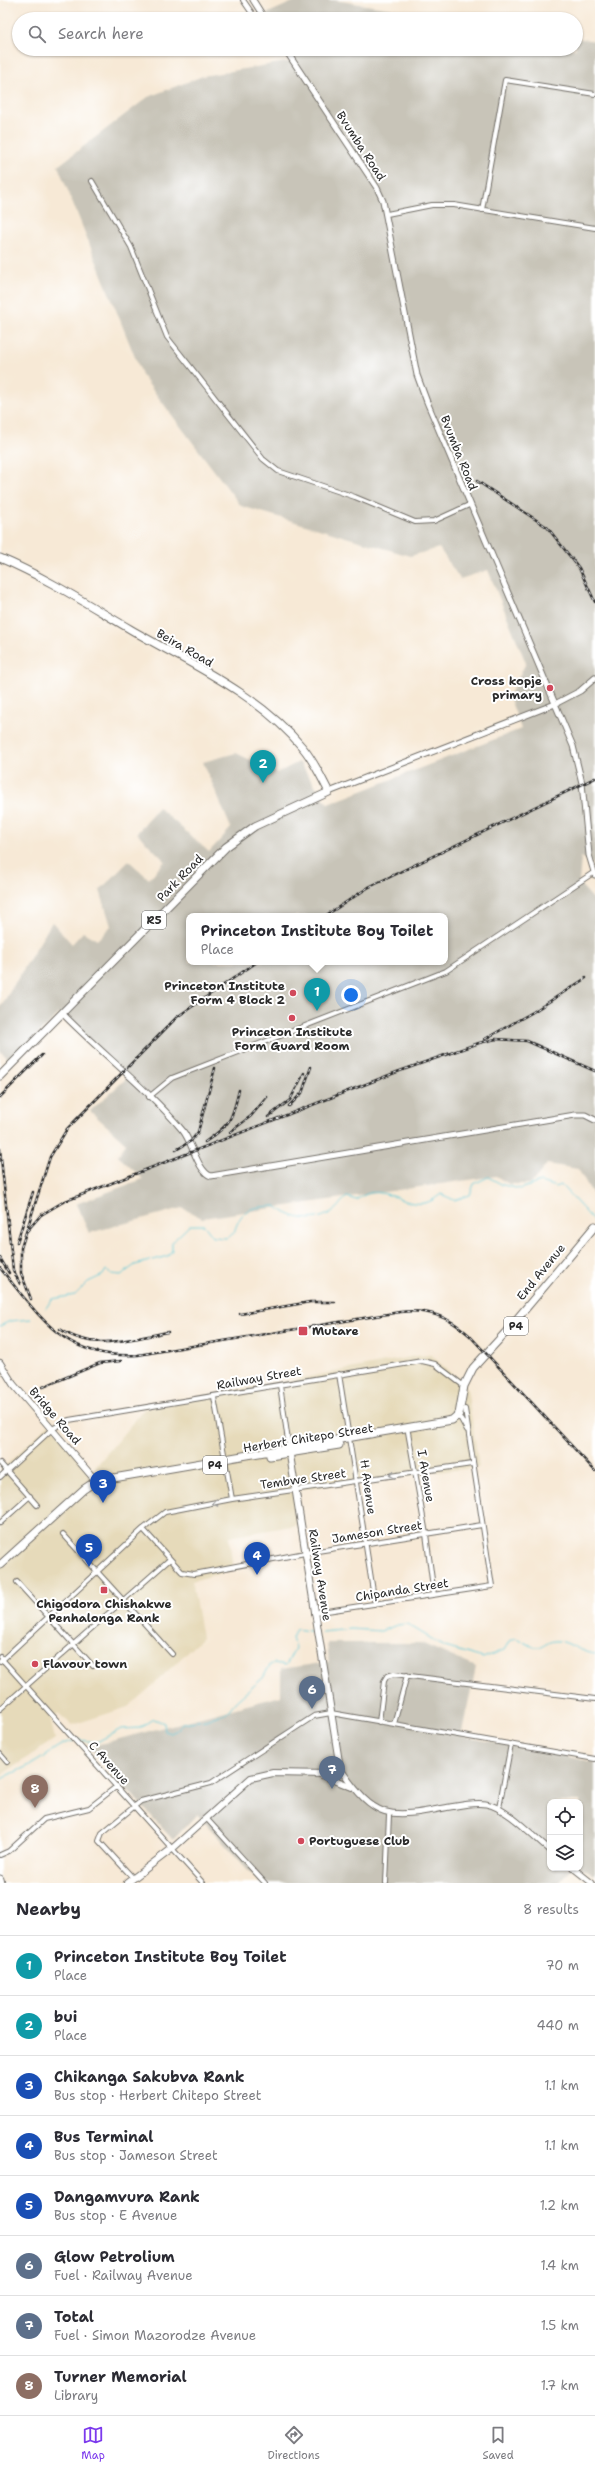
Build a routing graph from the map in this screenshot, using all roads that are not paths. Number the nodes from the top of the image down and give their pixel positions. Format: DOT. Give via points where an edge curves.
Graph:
graph roads {
  1 [pos="243,0"];
  2 [pos="253,0"];
  3 [pos="251,12"];
  4 [pos="261,12"];
  5 [pos="290,56"];
  6 [pos="595,94"];
  7 [pos="92,181"];
  8 [pos="482,210"];
  9 [pos="387,214"];
  10 [pos="595,228"];
  11 [pos="469,505"];
  12 [pos="0,558"];
  13 [pos="595,678"];
  14 [pos="555,704"];
  15 [pos="329,792"];
  16 [pos="594,874"];
  17 [pos="62,1013"];
  18 [pos="0,1076"];
  19 [pos="150,1097"];
  20 [pos="595,1120"];
  21 [pos="594,1226"];
  22 [pos="584,1238"];
  23 [pos="0,1362"];
  24 [pos="339,1374"];
  25 [pos="280,1385"];
  26 [pos="464,1386"];
  27 [pos="214,1397"];
  28 [pos="465,1410"];
  29 [pos="459,1418"];
  30 [pos="52,1429"];
  31 [pos="408,1432"];
  32 [pos="469,1433"];
  33 [pos="350,1440"];
  34 [pos="290,1450"];
  35 [pos="224,1461"];
  36 [pos="0,1463"];
  37 [pos="472,1464"];
  38 [pos="7,1470"];
  39 [pos="414,1472"];
  40 [pos="0,1476"];
  41 [pos="96,1481"];
  42 [pos="357,1481"];
  43 [pos="295,1490"];
  44 [pos="30,1496"];
  45 [pos="232,1499"];
  46 [pos="37,1505"];
  47 [pos="0,1523"];
  48 [pos="482,1525"];
  49 [pos="143,1529"];
  50 [pos="63,1534"];
  51 [pos="426,1534"];
  52 [pos="366,1543"];
  53 [pos="305,1553"];
  54 [pos="169,1560"];
  55 [pos="0,1565"];
  56 [pos="0,1572"];
  57 [pos="98,1573"];
  58 [pos="17,1582"];
  59 [pos="492,1586"];
  60 [pos="434,1595"];
  61 [pos="122,1599"];
  62 [pos="375,1604"];
  63 [pos="314,1613"];
  64 [pos="49,1618"];
  65 [pos="73,1644"];
  66 [pos="172,1654"];
  67 [pos="1,1660"];
  68 [pos="93,1666"];
  69 [pos="407,1675"];
  70 [pos="26,1685"];
  71 [pos="595,1699"];
  72 [pos="0,1709"];
  73 [pos="331,1713"];
  74 [pos="379,1722"];
  75 [pos="394,1724"];
  76 [pos="511,1744"];
  77 [pos="0,1754"];
  78 [pos="595,1759"];
  79 [pos="7,1762"];
  80 [pos="340,1768"];
  81 [pos="318,1774"];
  82 [pos="117,1786"];
  83 [pos="352,1787"];
  84 [pos="135,1806"];
  85 [pos="499,1808"];
  86 [pos="389,1815"];
  87 [pos="206,1818"];
  88 [pos="173,1848"];
  89 [pos="547,1848"];
  90 [pos="0,1855"];
  91 [pos="577,1871"];
  92 [pos="133,1878"];
  93 [pos="0,1879"];
  94 [pos="1,1883"];
  95 [pos="128,1883"];
  96 [pos="203,1883"];
  97 [pos="265,1883"];
  98 [pos="386,1883"];
  99 [pos="592,1883"];
  1 -- 3 [label="street"];
  2 -- 4 [label="street"];
  5 -- 9 [label="street, Bvumba Road" via="377,188"];
  6 -- 8 [label="street" via="505,80"];
  7 -- 11 [label="street" via="130,247 167,337 270,467 415,522 434,521"];
  8 -- 9 [label="street" via="454,204 432,205"];
  8 -- 10 [label="street"];
  9 -- 11 [label="street, Bvumba Road" via="417,375"];
  11 -- 14 [label="street, Bvumba Road"];
  12 -- 15 [label="highway, Beira Road" via="24,568 82,601 208,673 265,709 304,748"];
  13 -- 14 [label="street"];
  14 -- 15 [label="street"];
  14 -- 16 [label="street, Bvumba Road" via="577,760 582,783 589,855"];
  15 -- 17 [label="highway, Park Road / R5" via="255,826 235,839"];
  16 -- 19 [label="street" via="446,971 172,1078"];
  17 -- 18 [label="highway, Park Road / R5"];
  17 -- 19 [label="street"];
  19 -- 20 [label="street" via="189,1138 204,1172 211,1176 575,1115 585,1115"];
  21 -- 22 [label="highway, End Avenue / P4"];
  22 -- 26 [label="highway, End Avenue / P4" via="473,1368"];
  22 -- 28 [label="highway, End Avenue / P4" via="521,1321 475,1371 468,1383"];
  23 -- 30 [label="main road, Bridge Road" via="13,1384"];
  24 -- 25 [label="street, Railway Street"];
  24 -- 26 [label="street, Railway Street" via="429,1361"];
  24 -- 33 [label="street, H Avenue"];
  25 -- 27 [label="street, Railway Street"];
  25 -- 34 [label="street, Railway Avenue"];
  26 -- 29 [label="highway, End Avenue / P4"];
  27 -- 30 [label="street, Railway Street" via="69,1420"];
  27 -- 35 [label="street"];
  28 -- 29 [label="highway, End Avenue / P4"];
  28 -- 32 [label="street, End Avenue"];
  29 -- 31 [label="highway, Herbert Chitepo Street / P4" via="450,1425"];
  29 -- 32 [label="street, End Avenue"];
  29 -- 33 [label="highway, Herbert Chitepo Street / P4"];
  30 -- 38 [label="street, Railway Street"];
  30 -- 41 [label="main road, Bridge Road"];
  31 -- 33 [label="highway, Herbert Chitepo Street / P4"];
  31 -- 39 [label="street, I Avenue"];
  32 -- 37 [label="street, End Avenue"];
  33 -- 34 [label="highway, Herbert Chitepo Street / P4"];
  33 -- 42 [label="street, H Avenue"];
  34 -- 35 [label="highway, Herbert Chitepo Street / P4"];
  34 -- 43 [label="main road, Railway Avenue"];
  35 -- 41 [label="highway, Herbert Chitepo Street / P4"];
  35 -- 45 [label="street"];
  35 -- 56 [label="highway, Herbert Chitepo Street / P4" via="112,1481 92,1487"];
  36 -- 38 [label="street"];
  37 -- 39 [label="street, Tembwe Street"];
  37 -- 48 [label="street, End Avenue"];
  38 -- 40 [label="street, Railway Street"];
  38 -- 44 [label="street"];
  39 -- 42 [label="street, Tembwe Street, one-way"];
  39 -- 51 [label="street, I Avenue"];
  41 -- 55 [label="highway, Herbert Chitepo Street / P4"];
  42 -- 43 [label="street, Tembwe Street"];
  42 -- 52 [label="street, H Avenue"];
  43 -- 45 [label="street, Tembwe Street"];
  43 -- 53 [label="main road, Railway Avenue"];
  44 -- 46 [label="street"];
  44 -- 47 [label="street"];
  45 -- 49 [label="street, Tembwe Street, one-way" via="165,1512"];
  48 -- 51 [label="street, Jameson Street"];
  48 -- 59 [label="street, End Avenue"];
  49 -- 54 [label="street"];
  49 -- 57 [label="street, Tembwe Street"];
  50 -- 57 [label="street"];
  51 -- 52 [label="street, Jameson Street"];
  51 -- 60 [label="street, I Avenue"];
  52 -- 53 [label="street, Jameson Street"];
  52 -- 62 [label="street, H Avenue"];
  53 -- 54 [label="street, Jameson Street" via="194,1574 182,1572"];
  53 -- 63 [label="main road, Railway Avenue"];
  54 -- 61 [label="street"];
  57 -- 61 [label="street"];
  57 -- 64 [label="street, Tembwe Street"];
  58 -- 64 [label="street"];
  59 -- 60 [label="street, Chipanda Street"];
  60 -- 62 [label="street, Chipanda Street"];
  61 -- 65 [label="street"];
  61 -- 66 [label="street"];
  62 -- 63 [label="street, Chipanda Street"];
  63 -- 73 [label="main road, Railway Avenue"];
  64 -- 65 [label="street"];
  64 -- 67 [label="street, Tembwe Street"];
  65 -- 68 [label="street"];
  65 -- 70 [label="street"];
  67 -- 70 [label="street, C Avenue"];
  69 -- 71 [label="street"];
  69 -- 74 [label="street" via="387,1676 383,1686"];
  69 -- 75 [label="street"];
  70 -- 72 [label="street"];
  70 -- 82 [label="street, C Avenue"];
  73 -- 74 [label="street"];
  73 -- 80 [label="main road, Railway Avenue"];
  73 -- 84 [label="street" via="314,1716 211,1783 141,1801"];
  74 -- 75 [label="street"];
  75 -- 76 [label="street"];
  76 -- 78 [label="street"];
  76 -- 85 [label="street"];
  77 -- 79 [label="street"];
  80 -- 81 [label="main road" via="327,1774"];
  80 -- 83 [label="street"];
  81 -- 83 [label="main road"];
  81 -- 87 [label="main road" via="273,1773 251,1778"];
  82 -- 84 [label="street, C Avenue"];
  82 -- 90 [label="street" via="89,1808 44,1819 9,1851"];
  83 -- 86 [label="street" via="364,1799"];
  84 -- 88 [label="street, C Avenue"];
  84 -- 92 [label="street" via="102,1834 99,1841"];
  85 -- 86 [label="street" via="475,1804 407,1815"];
  85 -- 89 [label="street"];
  86 -- 98 [label="street"];
  87 -- 88 [label="main road"];
  87 -- 97 [label="street"];
  88 -- 92 [label="main road"];
  88 -- 96 [label="street, C Avenue"];
  91 -- 99 [label="street"];
  92 -- 95 [label="main road"];
  93 -- 94 [label="highway"];
}
